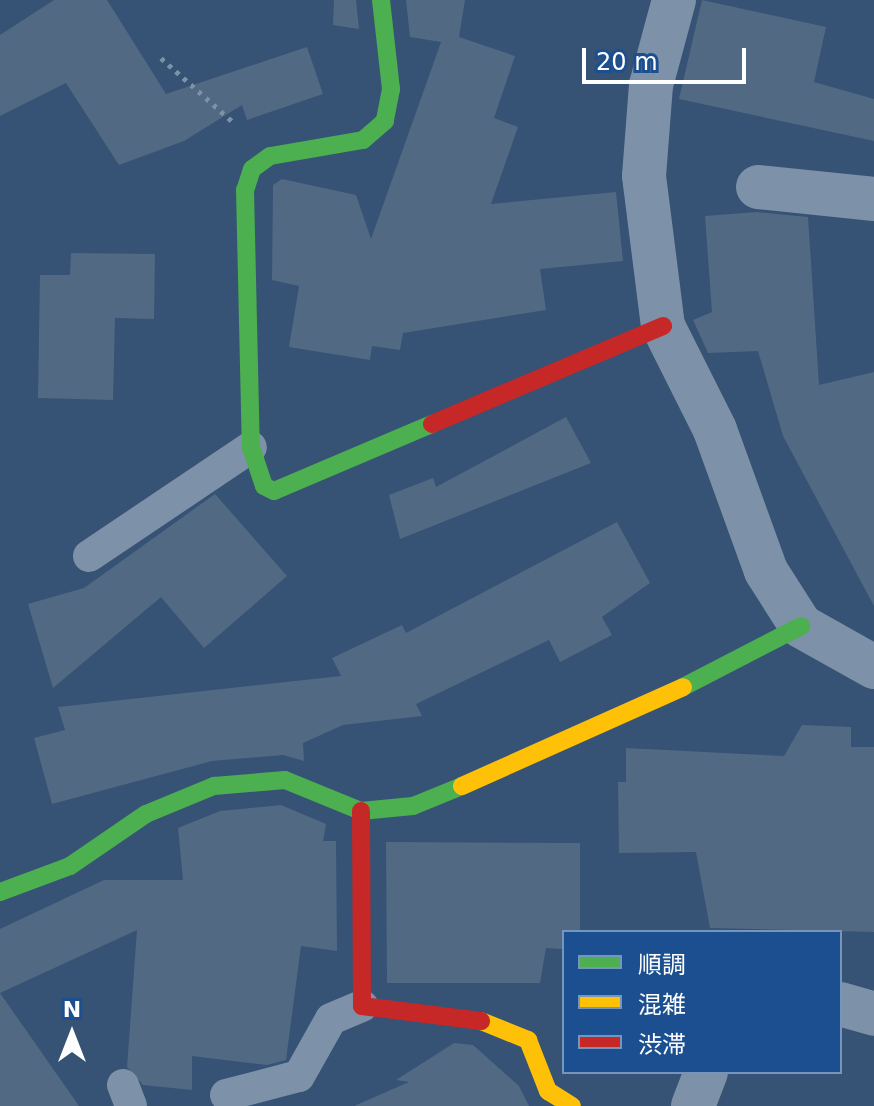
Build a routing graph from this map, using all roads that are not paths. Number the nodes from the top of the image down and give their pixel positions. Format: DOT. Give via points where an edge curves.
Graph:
graph roads {
  1 [pos="381,0"];
  2 [pos="674,0"];
  3 [pos="758,187"];
  4 [pos="874,199"];
  5 [pos="663,326"];
  6 [pos="251,447"];
  7 [pos="89,556"];
  8 [pos="801,626"];
  9 [pos="874,667"];
  10 [pos="361,811"];
  11 [pos="0,892"];
  12 [pos="842,1005"];
  13 [pos="362,1006"];
  14 [pos="874,1014"];
  15 [pos="705,1074"];
  16 [pos="226,1095"];
  17 [pos="572,1106"];
  18 [pos="693,1106"];
  1 -- 6 [label="street" via="391,89 385,121 363,140 270,156 252,169 245,190"];
  2 -- 5 [label="street" via="651,85 644,176"];
  3 -- 4 [label="street"];
  5 -- 6 [label="street" via="274,491 264,486"];
  5 -- 8 [label="street" via="715,430 766,571"];
  6 -- 7 [label="lane"];
  8 -- 9 [label="street"];
  8 -- 10 [label="street" via="585,735 413,806"];
  10 -- 11 [label="street" via="285,780 214,786 146,814 70,866"];
  10 -- 13 [label="street"];
  12 -- 14 [label="street"];
  13 -- 16 [label="lane" via="331,1019 309,1046 299,1076"];
  13 -- 17 [label="street" via="503,1024 528,1040 548,1091"];
  15 -- 18 [label="street"];
}
